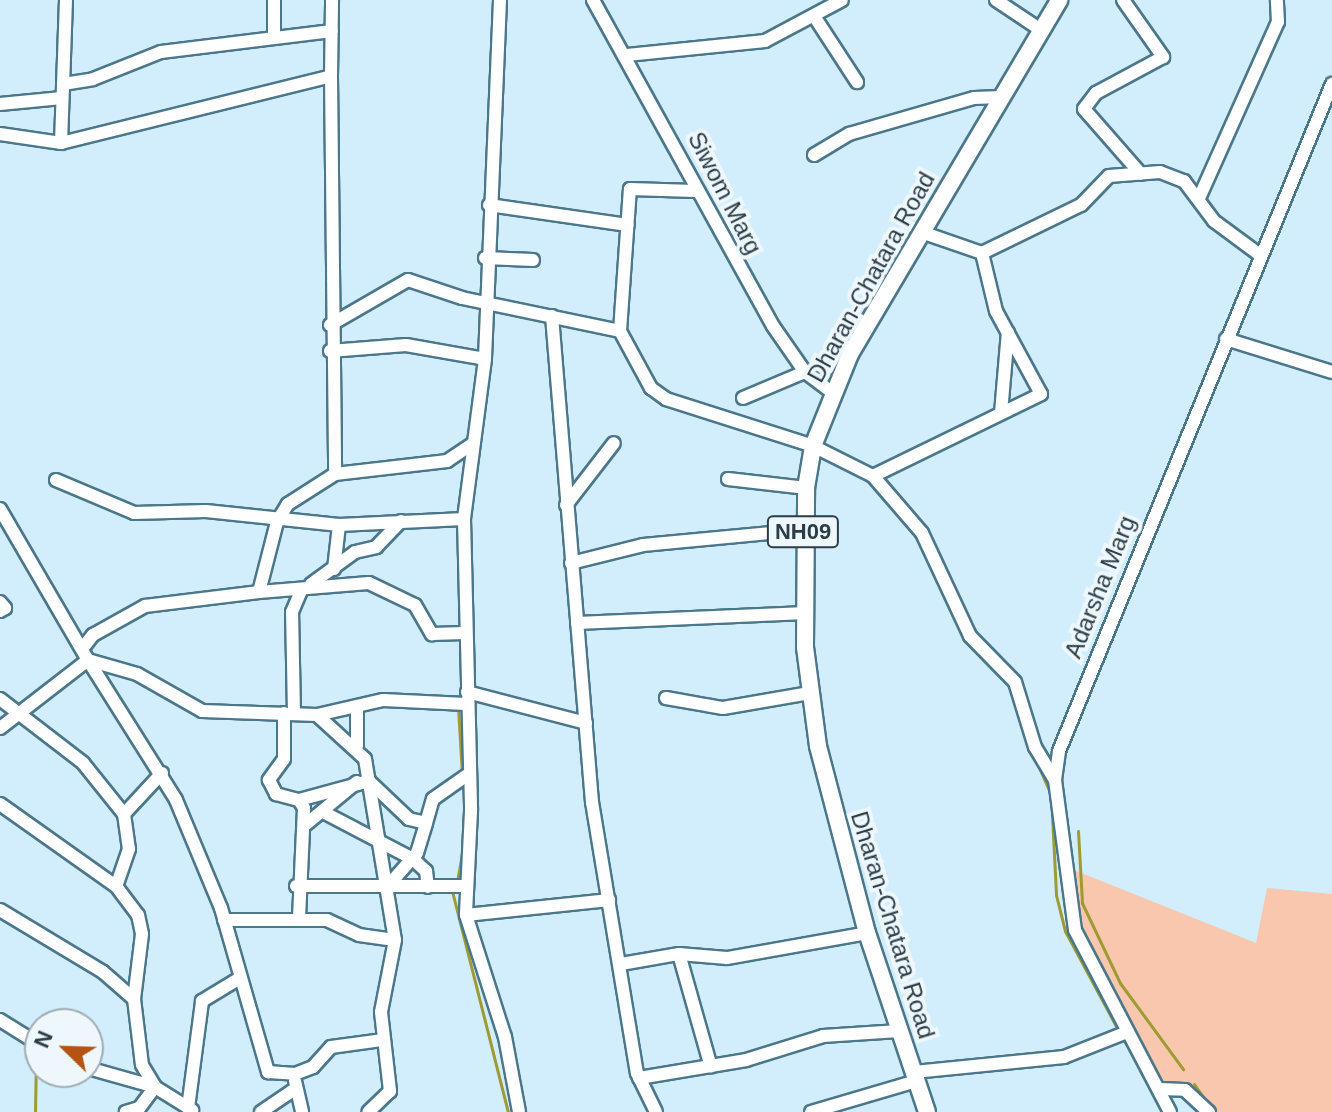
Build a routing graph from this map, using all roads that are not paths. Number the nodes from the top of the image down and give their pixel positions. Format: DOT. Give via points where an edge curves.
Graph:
graph roads {
  1 [pos="66,0"];
  2 [pos="274,0"];
  3 [pos="332,0"];
  4 [pos="500,0"];
  5 [pos="593,0"];
  6 [pos="996,0"];
  7 [pos="1059,0"];
  8 [pos="1123,0"];
  9 [pos="1277,0"];
  10 [pos="835,1"];
  11 [pos="814,16"];
  12 [pos="1041,30"];
  13 [pos="332,31"];
  14 [pos="274,36"];
  15 [pos="627,55"];
  16 [pos="331,76"];
  17 [pos="857,82"];
  18 [pos="1332,84"];
  19 [pos="63,91"];
  20 [pos="1001,97"];
  21 [pos="0,104"];
  22 [pos="0,134"];
  23 [pos="61,143"];
  24 [pos="814,155"];
  25 [pos="1141,174"];
  26 [pos="695,191"];
  27 [pos="1200,196"];
  28 [pos="489,205"];
  29 [pos="628,225"];
  30 [pos="921,232"];
  31 [pos="982,253"];
  32 [pos="1260,255"];
  33 [pos="485,258"];
  34 [pos="533,260"];
  35 [pos="485,303"];
  36 [pos="552,316"];
  37 [pos="330,325"];
  38 [pos="620,331"];
  39 [pos="1008,332"];
  40 [pos="1226,339"];
  41 [pos="330,351"];
  42 [pos="485,359"];
  43 [pos="805,372"];
  44 [pos="1332,372"];
  45 [pos="833,393"];
  46 [pos="743,398"];
  47 [pos="1001,413"];
  48 [pos="474,443"];
  49 [pos="614,443"];
  50 [pos="813,446"];
  51 [pos="335,474"];
  52 [pos="873,476"];
  53 [pos="728,479"];
  54 [pos="56,480"];
  55 [pos="806,488"];
  56 [pos="566,505"];
  57 [pos="0,509"];
  58 [pos="464,519"];
  59 [pos="401,521"];
  60 [pos="277,522"];
  61 [pos="339,525"];
  62 [pos="803,530"];
  63 [pos="571,563"];
  64 [pos="335,564"];
  65 [pos="333,582"];
  66 [pos="306,587"];
  67 [pos="259,592"];
  68 [pos="0,602"];
  69 [pos="0,611"];
  70 [pos="806,613"];
  71 [pos="577,623"];
  72 [pos="464,633"];
  73 [pos="85,654"];
  74 [pos="810,693"];
  75 [pos="466,698"];
  76 [pos="666,698"];
  77 [pos="0,699"];
  78 [pos="357,710"];
  79 [pos="16,711"];
  80 [pos="289,714"];
  81 [pos="317,715"];
  82 [pos="586,723"];
  83 [pos="0,728"];
  84 [pos="357,746"];
  85 [pos="162,773"];
  86 [pos="467,775"];
  87 [pos="1055,780"];
  88 [pos="363,781"];
  89 [pos="299,800"];
  90 [pos="0,804"];
  91 [pos="325,813"];
  92 [pos="124,814"];
  93 [pos="426,823"];
  94 [pos="304,826"];
  95 [pos="381,840"];
  96 [pos="413,859"];
  97 [pos="116,886"];
  98 [pos="296,886"];
  99 [pos="465,886"];
  100 [pos="387,887"];
  101 [pos="428,887"];
  102 [pos="609,900"];
  103 [pos="0,910"];
  104 [pos="466,915"];
  105 [pos="224,920"];
  106 [pos="299,920"];
  107 [pos="867,933"];
  108 [pos="395,940"];
  109 [pos="679,954"];
  110 [pos="621,964"];
  111 [pos="240,978"];
  112 [pos="134,999"];
  113 [pos="0,1020"];
  114 [pos="899,1031"];
  115 [pos="1127,1032"];
  116 [pos="24,1035"];
  117 [pos="382,1040"];
  118 [pos="711,1067"];
  119 [pos="104,1073"];
  120 [pos="295,1074"];
  121 [pos="915,1076"];
  122 [pos="639,1078"];
  123 [pos="155,1087"];
  124 [pos="295,1089"];
  125 [pos="1160,1089"];
  126 [pos="192,1110"];
  127 [pos="126,1112"];
  128 [pos="261,1112"];
  129 [pos="302,1112"];
  130 [pos="368,1112"];
  131 [pos="519,1112"];
  132 [pos="656,1112"];
  133 [pos="811,1112"];
  134 [pos="927,1112"];
  135 [pos="1170,1112"];
  136 [pos="1209,1112"];
  1 -- 19 [label="street"];
  2 -- 14 [label="street"];
  3 -- 13 [label="street"];
  4 -- 28 [label="street"];
  5 -- 15 [label="street, Siwom Marg"];
  6 -- 12 [label="street"];
  7 -- 12 [label="main road, Dharan-Chatara Road / NH09"];
  8 -- 25 [label="street" via="1163,57 1096,93 1084,109"];
  9 -- 27 [label="street" via="1278,22"];
  10 -- 11 [label="street"];
  11 -- 15 [label="street" via="765,41"];
  11 -- 17 [label="street"];
  12 -- 20 [label="main road, Dharan-Chatara Road / NH09"];
  13 -- 14 [label="street"];
  13 -- 16 [label="street"];
  14 -- 19 [label="street" via="161,52"];
  15 -- 26 [label="street, Siwom Marg" via="684,158"];
  16 -- 23 [label="street"];
  16 -- 37 [label="street"];
  18 -- 32 [label="street, Adarsha Marg"];
  19 -- 21 [label="street"];
  19 -- 23 [label="street"];
  20 -- 24 [label="street" via="974,98 849,134"];
  20 -- 30 [label="main road, Dharan-Chatara Road / NH09"];
  22 -- 23 [label="street"];
  25 -- 27 [label="street" via="1171,175"];
  25 -- 31 [label="street" via="1109,176 1069,213"];
  26 -- 29 [label="street" via="630,189"];
  26 -- 43 [label="street, Siwom Marg"];
  27 -- 32 [label="street" via="1214,221"];
  28 -- 29 [label="street"];
  28 -- 33 [label="street"];
  29 -- 38 [label="street"];
  30 -- 31 [label="street"];
  30 -- 45 [label="main road, Dharan-Chatara Road / NH09"];
  31 -- 39 [label="street"];
  32 -- 40 [label="street, Adarsha Marg"];
  33 -- 34 [label="street"];
  33 -- 35 [label="street"];
  35 -- 36 [label="street"];
  35 -- 37 [label="street" via="398,281"];
  35 -- 42 [label="street"];
  36 -- 38 [label="street"];
  36 -- 56 [label="street"];
  37 -- 41 [label="street"];
  38 -- 50 [label="street" via="651,388 666,399"];
  39 -- 47 [label="street"];
  39 -- 47 [label="street" via="1041,394"];
  40 -- 44 [label="street"];
  40 -- 87 [label="street, Adarsha Marg" via="1066,728"];
  41 -- 42 [label="street" via="406,345"];
  41 -- 51 [label="street"];
  42 -- 48 [label="street"];
  43 -- 45 [label="street, Siwom Marg"];
  43 -- 46 [label="street"];
  45 -- 50 [label="main road, Dharan-Chatara Road / NH09"];
  47 -- 52 [label="street"];
  48 -- 51 [label="street" via="447,461"];
  48 -- 58 [label="street"];
  49 -- 56 [label="street"];
  50 -- 52 [label="street"];
  50 -- 55 [label="main road, Dharan-Chatara Road / NH09"];
  51 -- 60 [label="street" via="297,494"];
  52 -- 87 [label="street" via="922,533 970,636 1015,682 1035,747"];
  53 -- 55 [label="street"];
  54 -- 60 [label="street" via="115,501 128,512 206,511"];
  55 -- 62 [label="main road, Dharan-Chatara Road / NH09"];
  56 -- 63 [label="street"];
  57 -- 73 [label="street"];
  58 -- 59 [label="street"];
  58 -- 72 [label="street"];
  59 -- 61 [label="street"];
  59 -- 64 [label="street" via="376,547"];
  60 -- 61 [label="street"];
  60 -- 67 [label="street"];
  61 -- 64 [label="street"];
  62 -- 63 [label="street" via="643,545"];
  62 -- 70 [label="main road, Dharan-Chatara Road / NH09"];
  63 -- 71 [label="street"];
  64 -- 65 [label="street"];
  64 -- 66 [label="street"];
  65 -- 66 [label="street"];
  65 -- 72 [label="street" via="369,583 396,593 415,605 432,634"];
  66 -- 67 [label="street"];
  66 -- 80 [label="street" via="292,612"];
  67 -- 73 [label="street" via="145,606 93,635"];
  68 -- 69 [label="street" via="5,608"];
  70 -- 71 [label="street"];
  70 -- 74 [label="main road, Dharan-Chatara Road / NH09"];
  71 -- 82 [label="street"];
  72 -- 75 [label="street"];
  73 -- 79 [label="street"];
  73 -- 80 [label="street" via="137,674 202,711"];
  73 -- 85 [label="street"];
  74 -- 76 [label="street" via="723,708"];
  74 -- 107 [label="main road, Dharan-Chatara Road / NH09" via="826,784"];
  75 -- 78 [label="street" via="383,700"];
  75 -- 82 [label="street"];
  75 -- 86 [label="street"];
  77 -- 79 [label="street"];
  78 -- 81 [label="street"];
  78 -- 84 [label="street"];
  79 -- 83 [label="street"];
  79 -- 92 [label="street" via="83,763"];
  80 -- 81 [label="street"];
  80 -- 89 [label="street" via="284,759 269,780 276,794"];
  81 -- 84 [label="street"];
  82 -- 102 [label="street"];
  84 -- 88 [label="street"];
  85 -- 92 [label="street"];
  85 -- 105 [label="street"];
  86 -- 93 [label="street" via="433,799"];
  86 -- 99 [label="street" via="471,811"];
  87 -- 115 [label="street, Adarsha Marg" via="1069,908"];
  88 -- 89 [label="street"];
  88 -- 91 [label="street"];
  88 -- 93 [label="street" via="409,819"];
  88 -- 95 [label="street"];
  89 -- 94 [label="street"];
  90 -- 97 [label="street"];
  91 -- 94 [label="street"];
  91 -- 95 [label="street"];
  92 -- 97 [label="street" via="129,849"];
  93 -- 96 [label="street"];
  94 -- 98 [label="street"];
  95 -- 96 [label="street"];
  95 -- 100 [label="street"];
  96 -- 100 [label="street"];
  96 -- 101 [label="street" via="426,871"];
  97 -- 112 [label="street" via="138,915 142,934"];
  98 -- 100 [label="street"];
  98 -- 106 [label="street"];
  99 -- 101 [label="street"];
  99 -- 104 [label="street"];
  100 -- 101 [label="street"];
  100 -- 108 [label="street"];
  102 -- 104 [label="street"];
  102 -- 110 [label="street"];
  103 -- 112 [label="street" via="103,972"];
  104 -- 131 [label="street" via="505,1037"];
  105 -- 106 [label="street"];
  105 -- 111 [label="street"];
  106 -- 108 [label="street" via="327,920 359,935"];
  107 -- 109 [label="street" via="727,958"];
  107 -- 114 [label="main road, Dharan-Chatara Road / NH09"];
  108 -- 117 [label="street"];
  109 -- 110 [label="street"];
  109 -- 118 [label="street"];
  110 -- 122 [label="street"];
  111 -- 120 [label="street" via="268,1072"];
  111 -- 126 [label="street" via="202,1001"];
  112 -- 123 [label="street" via="142,1065"];
  113 -- 116 [label="street"];
  114 -- 118 [label="street" via="823,1036"];
  114 -- 121 [label="main road, Dharan-Chatara Road / NH09"];
  115 -- 121 [label="street" via="1064,1057"];
  115 -- 125 [label="street, Adarsha Marg"];
  117 -- 120 [label="street" via="331,1047 313,1067"];
  117 -- 130 [label="street" via="390,1091"];
  118 -- 122 [label="street"];
  119 -- 123 [label="street"];
  120 -- 124 [label="street"];
  121 -- 133 [label="street"];
  121 -- 134 [label="main road, Dharan-Chatara Road / NH09"];
  122 -- 132 [label="street"];
  123 -- 126 [label="street"];
  123 -- 127 [label="street" via="139,1108"];
  124 -- 128 [label="street"];
  124 -- 129 [label="street"];
  125 -- 135 [label="street, Adarsha Marg"];
  125 -- 136 [label="street" via="1185,1090"];
}
